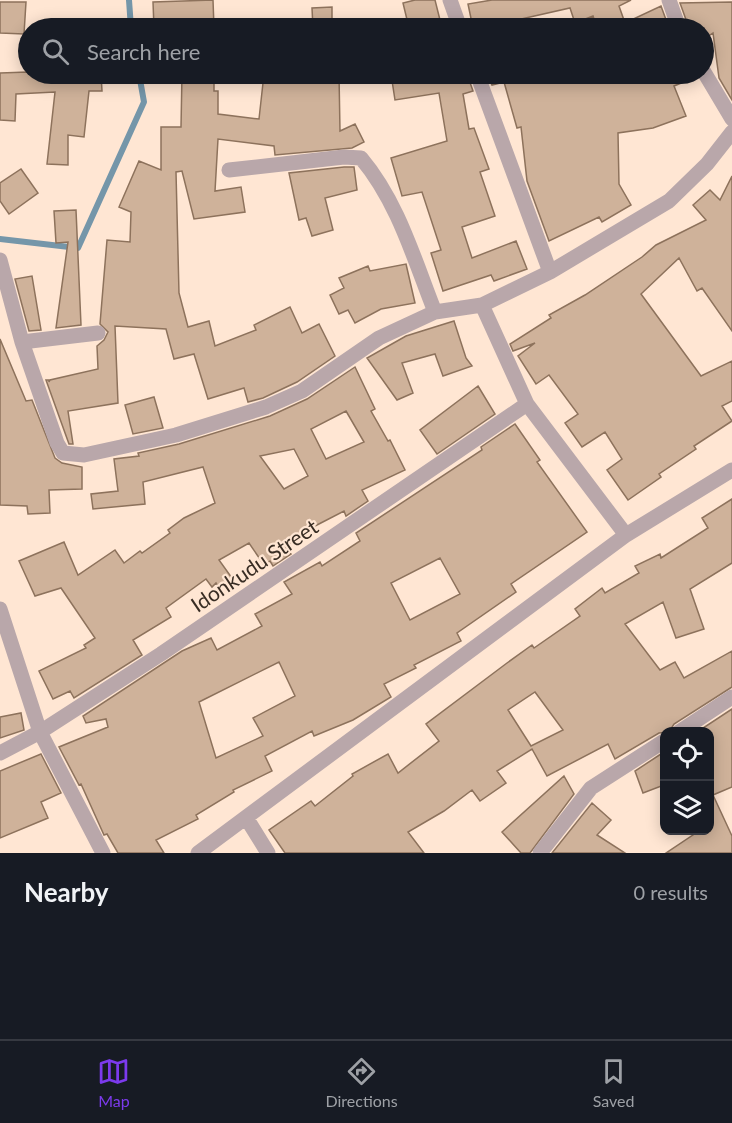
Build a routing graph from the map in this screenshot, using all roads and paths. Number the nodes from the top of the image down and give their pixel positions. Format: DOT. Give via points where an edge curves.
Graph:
graph roads {
  1 [pos="450,0"];
  2 [pos="669,0"];
  3 [pos="456,18"];
  4 [pos="675,18"];
  5 [pos="481,84"];
  6 [pos="711,84"];
  7 [pos="732,119"];
  8 [pos="732,132"];
  9 [pos="229,170"];
  10 [pos="0,260"];
  11 [pos="550,272"];
  12 [pos="482,305"];
  13 [pos="435,312"];
  14 [pos="7,315"];
  15 [pos="98,333"];
  16 [pos="22,342"];
  17 [pos="526,404"];
  18 [pos="732,470"];
  19 [pos="626,535"];
  20 [pos="0,609"];
  21 [pos="732,697"];
  22 [pos="687,727"];
  23 [pos="40,732"];
  24 [pos="660,744"];
  25 [pos="0,753"];
  26 [pos="248,819"];
  27 [pos="103,853"];
  28 [pos="198,853"];
  29 [pos="268,853"];
  30 [pos="540,853"];
  1 -- 3 [label="street"];
  2 -- 4 [label="street"];
  5 -- 11 [label="street"];
  6 -- 7 [label="street"];
  8 -- 11 [label="street" via="707,164 669,201"];
  9 -- 13 [label="street" via="361,158 380,181"];
  10 -- 14 [label="street"];
  11 -- 12 [label="street"];
  12 -- 13 [label="street"];
  12 -- 17 [label="street"];
  13 -- 16 [label="street" via="379,338 302,391 266,407 176,435 84,455 63,453 57,443"];
  14 -- 16 [label="street"];
  15 -- 16 [label="street"];
  17 -- 19 [label="street"];
  17 -- 23 [label="street, Idonkudu Street" via="161,654"];
  18 -- 19 [label="street"];
  19 -- 26 [label="street"];
  20 -- 23 [label="street"];
  21 -- 22 [label="street"];
  23 -- 25 [label="street, Idonkudu Street"];
  23 -- 27 [label="street"];
  24 -- 30 [label="street" via="591,788"];
  26 -- 28 [label="street"];
  26 -- 29 [label="street"];
}
